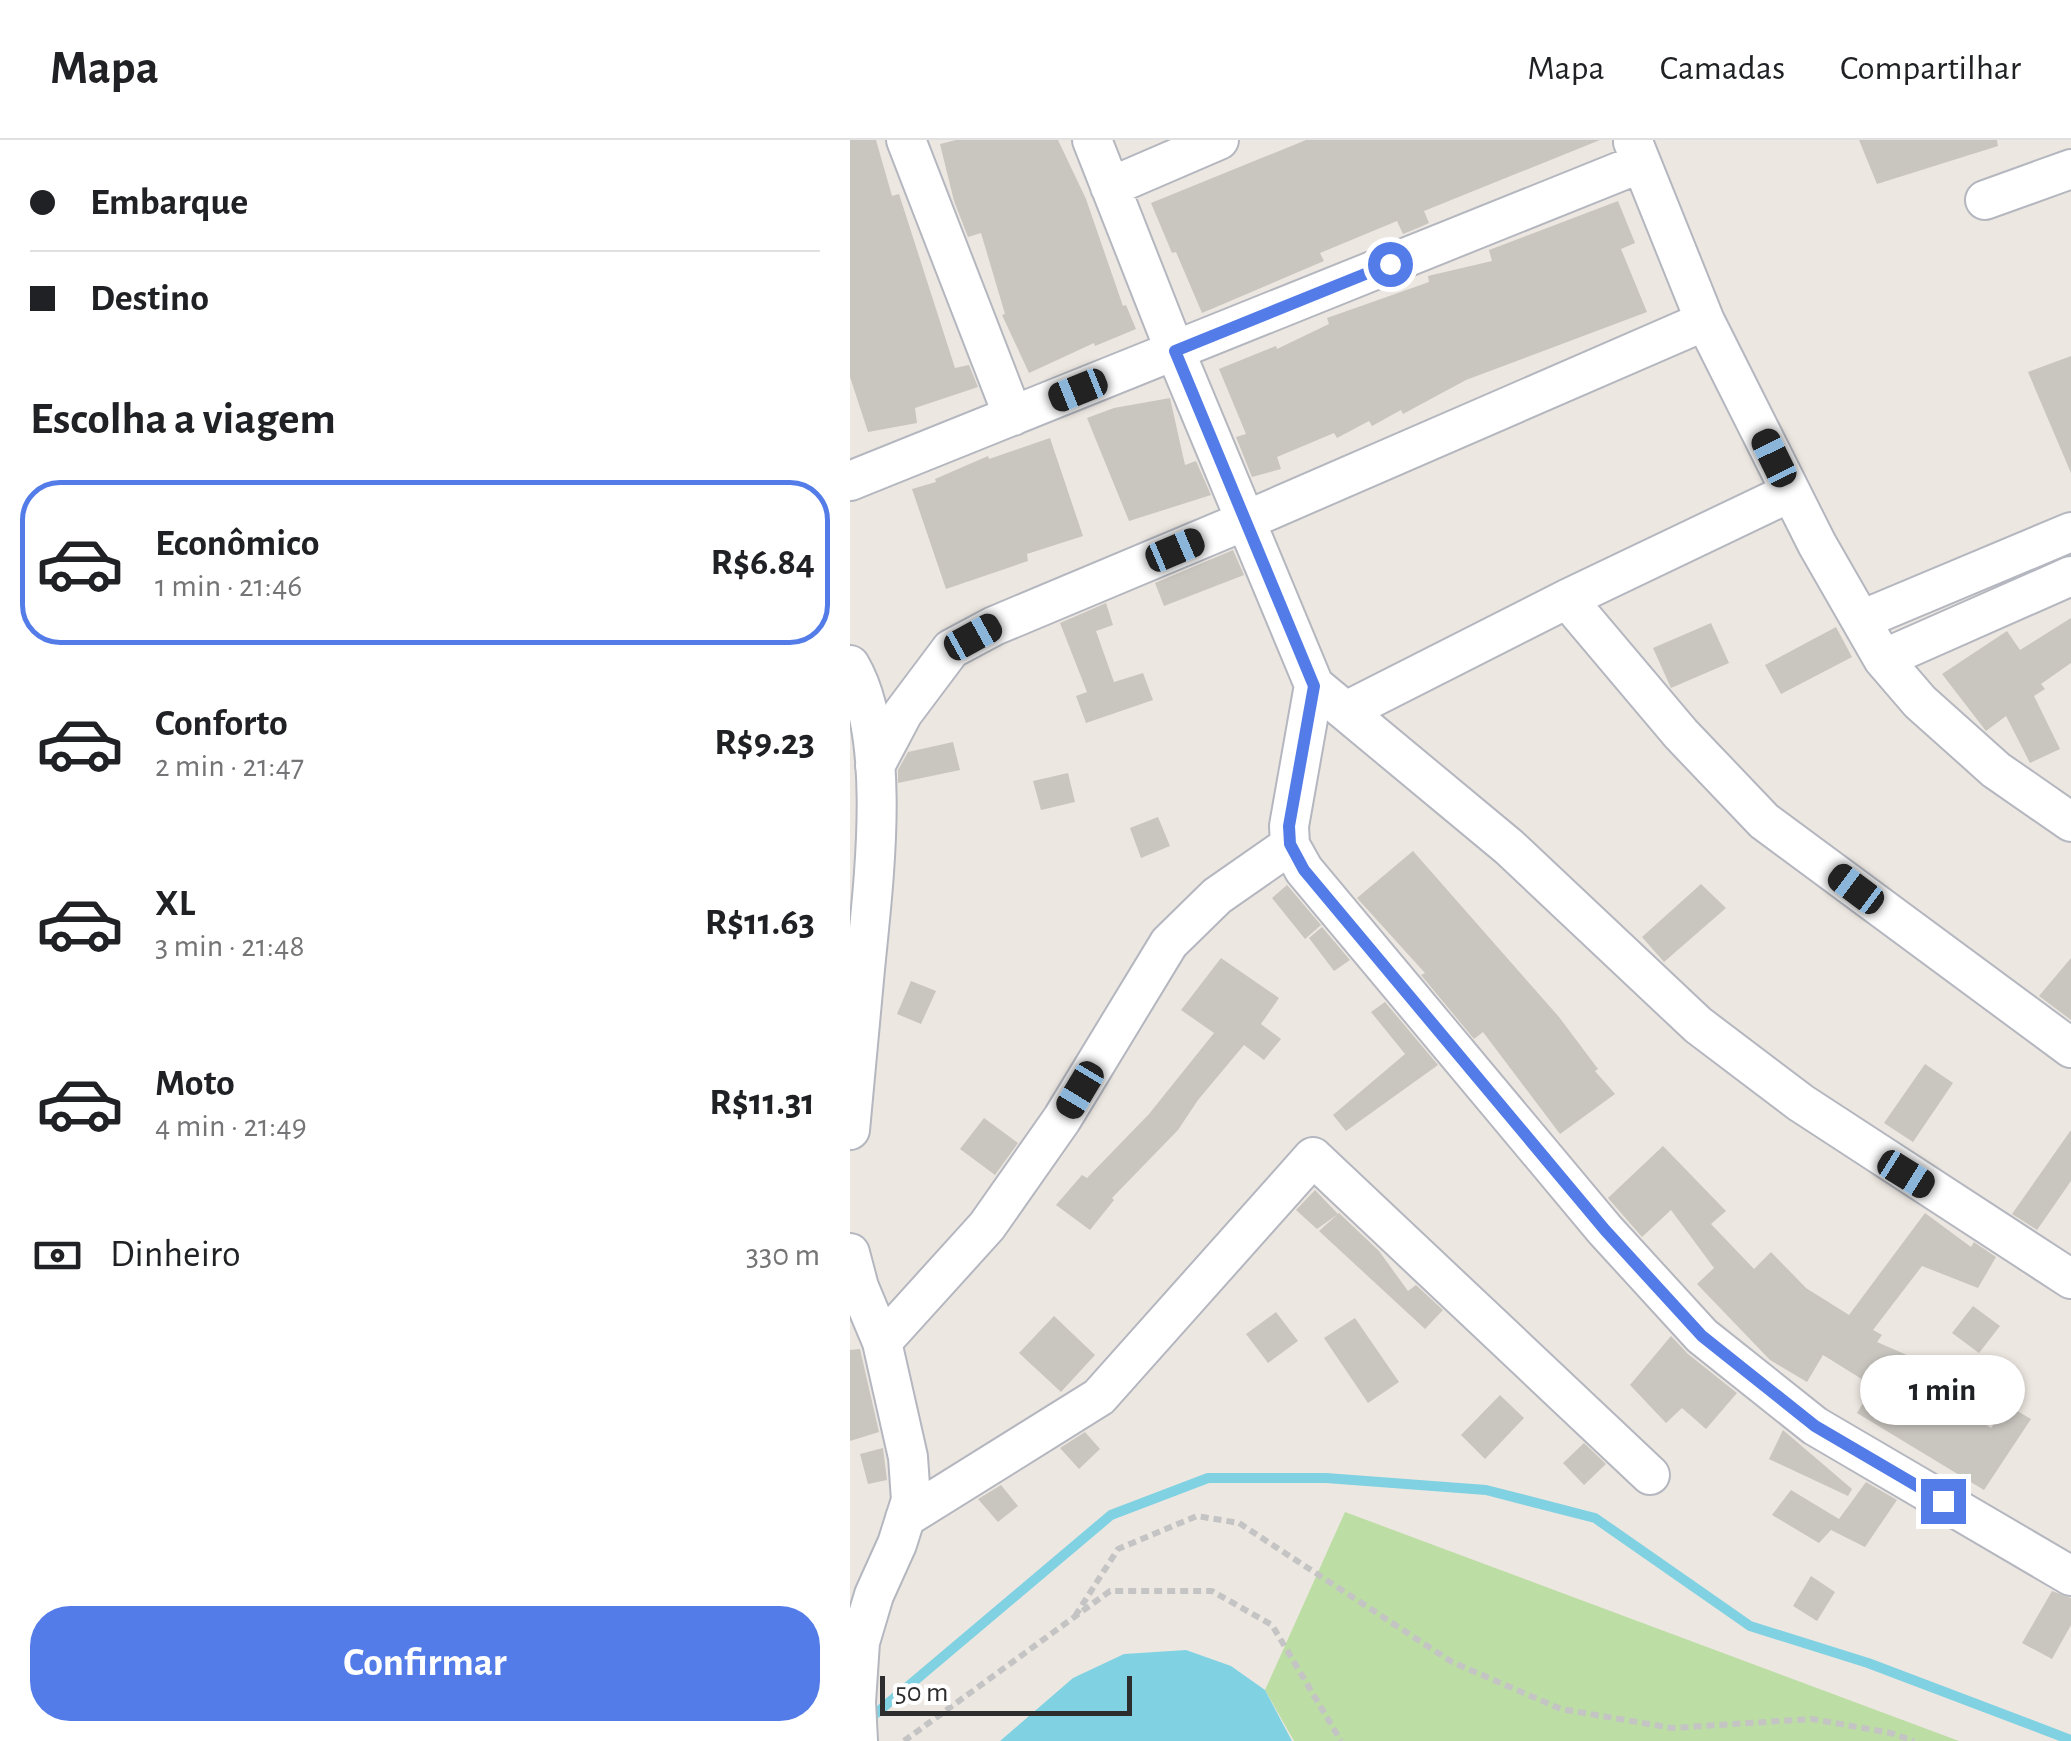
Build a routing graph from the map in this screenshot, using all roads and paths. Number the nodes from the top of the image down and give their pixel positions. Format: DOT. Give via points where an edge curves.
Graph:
graph roads {
  1 [pos="906,140"];
  2 [pos="1092,140"];
  3 [pos="1219,140"];
  4 [pos="1636,152"];
  5 [pos="2071,170"];
  6 [pos="1110,187"];
  7 [pos="1985,200"];
  8 [pos="1705,321"];
  9 [pos="1175,351"];
  10 [pos="1013,416"];
  11 [pos="852,474"];
  12 [pos="1791,492"];
  13 [pos="1247,520"];
  14 [pos="2071,532"];
  15 [pos="2071,576"];
  16 [pos="1567,599"];
  17 [pos="1861,620"];
  18 [pos="1883,658"];
  19 [pos="850,665"];
  20 [pos="1314,686"];
  21 [pos="1346,711"];
  22 [pos="876,766"];
  23 [pos="2071,822"];
  24 [pos="1290,844"];
  25 [pos="2071,1048"];
  26 [pos="850,1130"];
  27 [pos="850,1253"];
  28 [pos="2071,1279"];
  29 [pos="882,1342"];
  30 [pos="1650,1475"];
  31 [pos="905,1518"];
  32 [pos="2071,1576"];
  33 [pos="1075,1616"];
  34 [pos="858,1741"];
  35 [pos="904,1741"];
  36 [pos="1341,1741"];
  37 [pos="1914,1741"];
  1 -- 10 [label="street"];
  2 -- 6 [label="street"];
  3 -- 6 [label="street"];
  4 -- 8 [label="street"];
  4 -- 9 [label="street"];
  5 -- 7 [label="street"];
  6 -- 9 [label="street"];
  8 -- 12 [label="street"];
  8 -- 13 [label="street"];
  9 -- 10 [label="street"];
  9 -- 13 [label="street"];
  10 -- 11 [label="street"];
  12 -- 16 [label="street"];
  12 -- 17 [label="street"];
  13 -- 20 [label="street"];
  13 -- 22 [label="street" via="952,649 903,714"];
  14 -- 17 [label="street"];
  15 -- 18 [label="street"];
  16 -- 21 [label="street"];
  16 -- 25 [label="street" via="1764,820"];
  17 -- 18 [label="street"];
  18 -- 23 [label="street" via="1920,702 1996,770"];
  19 -- 22 [label="street" via="859,679"];
  20 -- 21 [label="street"];
  20 -- 24 [label="street"];
  21 -- 28 [label="street" via="1509,848 1698,1025 1801,1104"];
  22 -- 26 [label="street" via="873,880"];
  24 -- 29 [label="street" via="1217,896 1169,943 1062,1119 987,1226"];
  24 -- 32 [label="street" via="1304,870 1605,1230 1702,1336 1815,1426"];
  27 -- 29 [label="street"];
  29 -- 31 [label="street" via="908,1457"];
  30 -- 31 [label="street" via="1313,1157 1099,1396"];
  31 -- 34 [label="street" via="860,1642"];
  33 -- 35 [label="path"];
  33 -- 36 [label="path" via="1110,1592 1212,1592 1272,1624"];
  33 -- 37 [label="path" via="1118,1550 1197,1516 1239,1523 1452,1662 1560,1709 1672,1728 1812,1719"];
}
